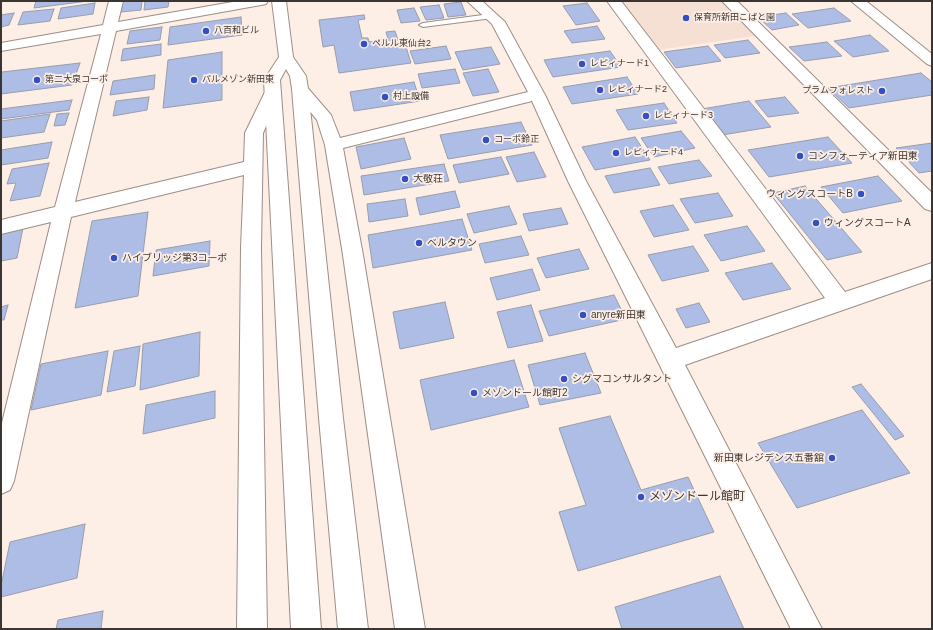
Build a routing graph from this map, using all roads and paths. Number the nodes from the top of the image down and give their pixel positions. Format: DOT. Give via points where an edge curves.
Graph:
graph roads {
  1 [pos="116,1"];
  2 [pos="261,1"];
  3 [pos="279,1"];
  4 [pos="474,1"];
  5 [pos="614,1"];
  6 [pos="729,1"];
  7 [pos="858,1"];
  8 [pos="496,15"];
  9 [pos="423,25"];
  10 [pos="109,28"];
  11 [pos="1,47"];
  12 [pos="286,57"];
  13 [pos="932,61"];
  14 [pos="300,89"];
  15 [pos="273,92"];
  16 [pos="537,95"];
  17 [pos="334,145"];
  18 [pos="254,166"];
  19 [pos="932,204"];
  20 [pos="63,212"];
  21 [pos="1,227"];
  22 [pos="932,271"];
  23 [pos="841,303"];
  24 [pos="670,360"];
  25 [pos="1,481"];
  26 [pos="252,629"];
  27 [pos="306,629"];
  28 [pos="353,629"];
  29 [pos="410,629"];
  30 [pos="807,629"];
  1 -- 10 [label="street"];
  2 -- 10 [label="street"];
  3 -- 12 [label="street"];
  4 -- 8 [label="street"];
  5 -- 23 [label="street"];
  6 -- 19 [label="street"];
  7 -- 13 [label="street"];
  8 -- 9 [label="lane"];
  8 -- 16 [label="street"];
  10 -- 11 [label="street"];
  10 -- 20 [label="street"];
  12 -- 14 [label="street" via="298,76"];
  12 -- 15 [label="street" via="272,80"];
  14 -- 17 [label="street" via="325,119"];
  14 -- 28 [label="street"];
  15 -- 18 [label="street" via="254,132"];
  15 -- 27 [label="street"];
  16 -- 17 [label="street"];
  16 -- 24 [label="street" via="576,181"];
  17 -- 29 [label="street"];
  18 -- 20 [label="street"];
  18 -- 26 [label="street" via="251,248"];
  20 -- 21 [label="street"];
  20 -- 25 [label="street"];
  22 -- 23 [label="street"];
  23 -- 24 [label="street"];
  24 -- 30 [label="street"];
}
